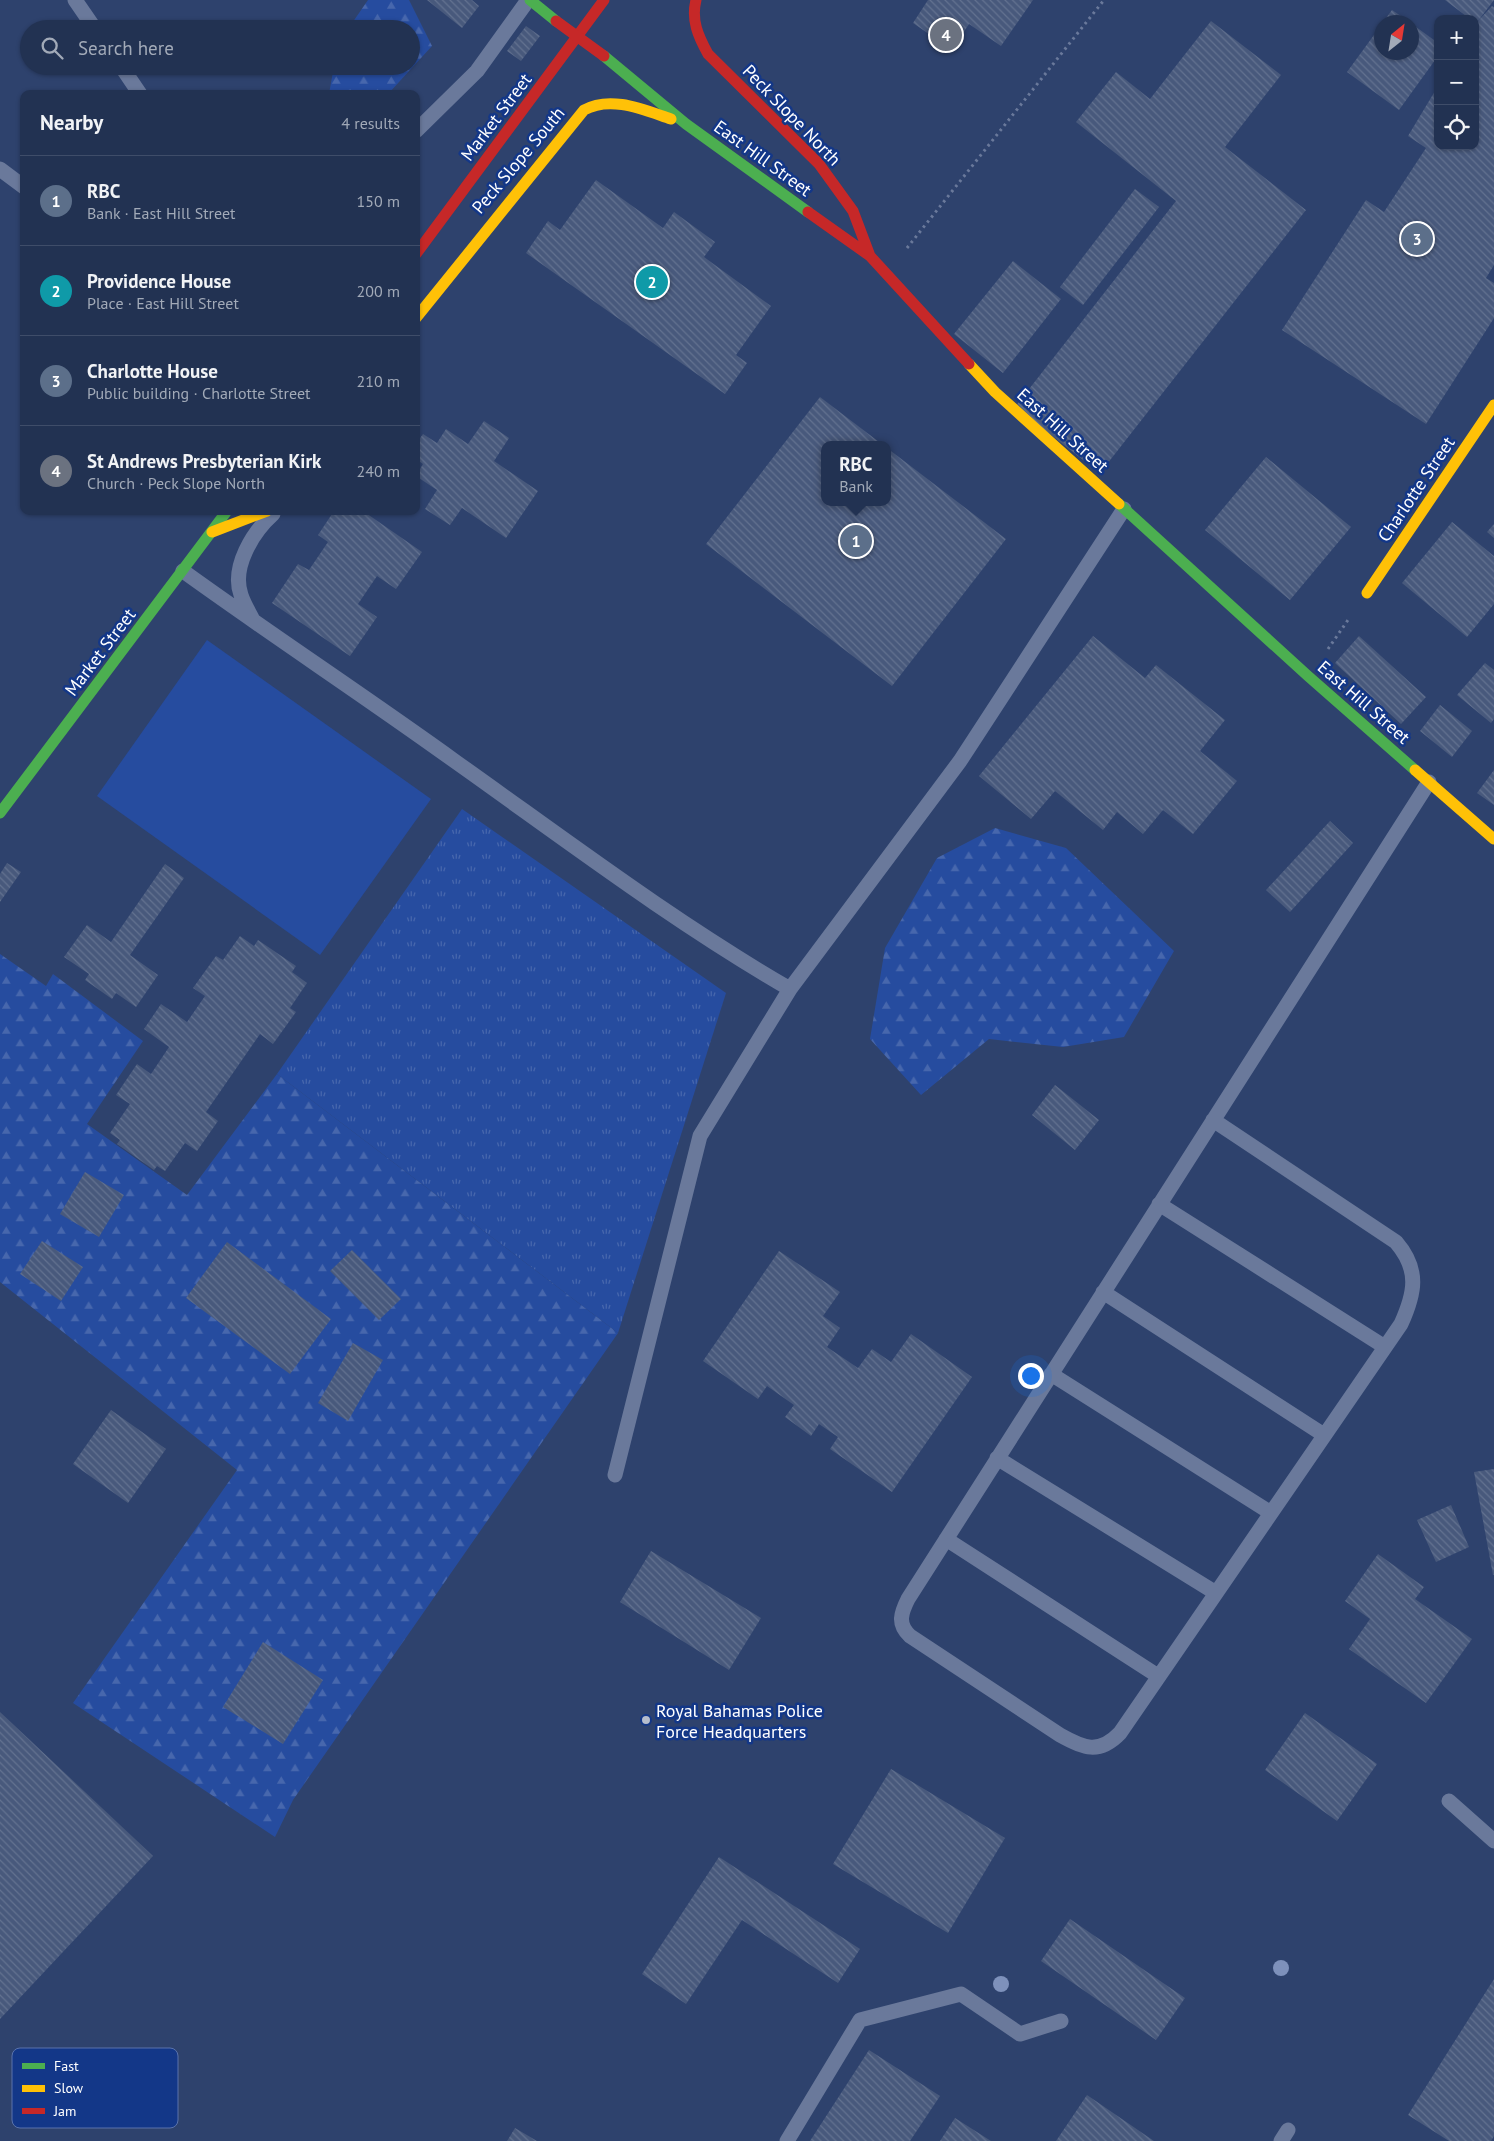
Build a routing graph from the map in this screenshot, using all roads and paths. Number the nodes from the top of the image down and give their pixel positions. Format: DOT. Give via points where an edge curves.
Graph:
graph roads {
  1 [pos="75,0"];
  2 [pos="529,0"];
  3 [pos="604,0"];
  4 [pos="696,0"];
  5 [pos="1104,0"];
  6 [pos="89,20"];
  7 [pos="127,75"];
  8 [pos="137,90"];
  9 [pos="686,124"];
  10 [pos="420,127"];
  11 [pos="0,169"];
  12 [pos="20,184"];
  13 [pos="928,221"];
  14 [pos="420,249"];
  15 [pos="870,256"];
  16 [pos="420,313"];
  17 [pos="1494,405"];
  18 [pos="1124,508"];
  19 [pos="225,515"];
  20 [pos="257,515"];
  21 [pos="273,515"];
  22 [pos="212,532"];
  23 [pos="183,571"];
  24 [pos="1368,593"];
  25 [pos="254,622"];
  26 [pos="1308,676"];
  27 [pos="1429,782"];
  28 [pos="0,813"];
  29 [pos="1494,839"];
  30 [pos="790,990"];
  31 [pos="1213,1120"];
  32 [pos="1160,1204"];
  33 [pos="1104,1292"];
  34 [pos="1385,1347"];
  35 [pos="1051,1374"];
  36 [pos="1324,1435"];
  37 [pos="997,1458"];
  38 [pos="615,1476"];
  39 [pos="1271,1514"];
  40 [pos="946,1540"];
  41 [pos="1216,1592"];
  42 [pos="1158,1676"];
  43 [pos="1449,1801"];
  44 [pos="1494,1841"];
  45 [pos="1061,2021"];
  46 [pos="787,2141"];
  1 -- 6 [label="lane"];
  2 -- 9 [label="main road, East Hill Street, bridge" via="604,56"];
  2 -- 10 [label="lane" via="477,71"];
  3 -- 14 [label="main road, Market Street"];
  4 -- 15 [label="main road, Peck Slope North" via="693,8 695,32 708,54 820,164 853,211"];
  5 -- 13 [label="path"];
  7 -- 8 [label="lane"];
  9 -- 15 [label="main road, East Hill Street"];
  9 -- 16 [label="main road, Peck Slope South" via="628,105 606,104 587,108 572,122"];
  11 -- 12 [label="lane"];
  15 -- 18 [label="main road, East Hill Street" via="996,392"];
  17 -- 24 [label="main road, Charlotte Street"];
  18 -- 26 [label="main road, East Hill Street"];
  18 -- 30 [label="lane" via="960,761"];
  19 -- 22 [label="main road, Market Street"];
  20 -- 22 [label="main road"];
  21 -- 25 [label="lane" via="257,533 241,564 240,594"];
  22 -- 23 [label="main road, Market Street"];
  23 -- 25 [label="lane"];
  23 -- 28 [label="main road, Market Street"];
  24 -- 26 [label="path"];
  25 -- 30 [label="lane" via="366,697 619,878 741,961"];
  26 -- 27 [label="main road, East Hill Street"];
  27 -- 29 [label="main road, East Hill Street"];
  27 -- 31 [label="lane"];
  30 -- 38 [label="lane" via="700,1136"];
  31 -- 32 [label="lane"];
  31 -- 34 [label="lane" via="1396,1242 1406,1254 1412,1268 1410,1304"];
  32 -- 33 [label="lane"];
  32 -- 34 [label="lane"];
  33 -- 35 [label="lane"];
  33 -- 36 [label="lane"];
  34 -- 36 [label="lane"];
  35 -- 37 [label="lane"];
  35 -- 39 [label="lane"];
  36 -- 39 [label="lane"];
  37 -- 40 [label="lane"];
  37 -- 41 [label="lane"];
  39 -- 41 [label="lane"];
  40 -- 42 [label="lane"];
  40 -- 42 [label="lane" via="902,1610 900,1624 903,1630 1060,1735 1086,1747 1104,1746 1111,1742"];
  41 -- 42 [label="lane"];
  43 -- 44 [label="lane"];
  45 -- 46 [label="lane" via="1020,2034 961,1994 860,2020"];
}
